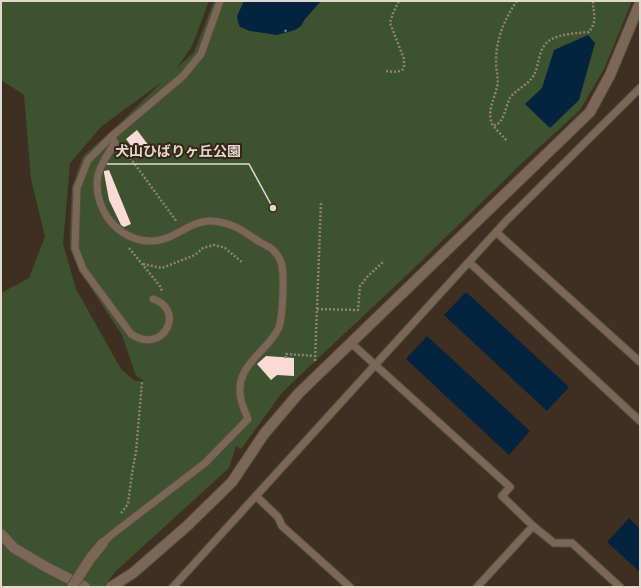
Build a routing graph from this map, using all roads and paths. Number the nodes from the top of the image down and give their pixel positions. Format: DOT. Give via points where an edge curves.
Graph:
graph roads {
  1 [pos="220,1"];
  2 [pos="399,1"];
  3 [pos="517,1"];
  4 [pos="593,1"];
  5 [pos="640,3"];
  6 [pos="386,72"];
  7 [pos="640,88"];
  8 [pos="493,126"];
  9 [pos="113,140"];
  10 [pos="507,140"];
  11 [pos="321,201"];
  12 [pos="183,230"];
  13 [pos="496,232"];
  14 [pos="129,248"];
  15 [pos="384,261"];
  16 [pos="469,262"];
  17 [pos="243,263"];
  18 [pos="143,264"];
  19 [pos="162,295"];
  20 [pos="152,300"];
  21 [pos="317,308"];
  22 [pos="351,343"];
  23 [pos="315,356"];
  24 [pos="286,358"];
  25 [pos="640,362"];
  26 [pos="376,364"];
  27 [pos="322,370"];
  28 [pos="142,382"];
  29 [pos="640,421"];
  30 [pos="256,496"];
  31 [pos="119,516"];
  32 [pos="533,526"];
  33 [pos="1,534"];
  34 [pos="104,544"];
  35 [pos="72,587"];
  36 [pos="85,587"];
  37 [pos="110,587"];
  38 [pos="173,587"];
  39 [pos="350,587"];
  40 [pos="477,587"];
  41 [pos="620,587"];
  1 -- 9 [label="lane" via="201,54 184,76"];
  2 -- 6 [label="path" via="390,23 404,59 404,68 394,73"];
  3 -- 8 [label="path" via="504,23 496,52 498,80 490,116"];
  4 -- 8 [label="path" via="595,18 589,32 551,39 538,58 533,77 510,97 503,118"];
  5 -- 22 [label="street" via="610,76 590,112"];
  7 -- 13 [label="lane"];
  8 -- 10 [label="path"];
  9 -- 12 [label="path" via="118,141"];
  9 -- 12 [label="lane" via="98,175 97,188 105,214 114,226 141,240 152,241 174,236"];
  9 -- 20 [label="lane" via="88,160 77,188 75,248 87,275 131,334 143,340 165,333 168,328 167,311 159,301"];
  11 -- 21 [label="path"];
  12 -- 34 [label="lane" via="196,223 225,223 234,225 273,250 282,265 279,327 250,362 242,376 240,392 248,419 206,463 110,536"];
  13 -- 16 [label="lane"];
  13 -- 25 [label="lane"];
  14 -- 18 [label="path"];
  15 -- 21 [label="path" via="362,283 358,310"];
  16 -- 26 [label="lane"];
  16 -- 29 [label="lane"];
  17 -- 18 [label="path" via="225,248 214,245 162,268"];
  18 -- 19 [label="path" via="160,286"];
  21 -- 23 [label="path"];
  22 -- 26 [label="lane"];
  22 -- 27 [label="street"];
  23 -- 24 [label="path" via="286,354"];
  23 -- 27 [label="path" via="314,362"];
  26 -- 30 [label="lane"];
  26 -- 32 [label="lane" via="510,487 502,496"];
  27 -- 37 [label="street" via="264,434 232,482 133,573"];
  28 -- 31 [label="path" via="136,452 128,504"];
  30 -- 38 [label="lane"];
  30 -- 39 [label="lane" via="278,517 282,526"];
  32 -- 40 [label="lane"];
  32 -- 41 [label="lane" via="554,543 572,543"];
  33 -- 36 [label="street" via="14,548"];
  34 -- 35 [label="street, bridge" via="90,559"];
}
